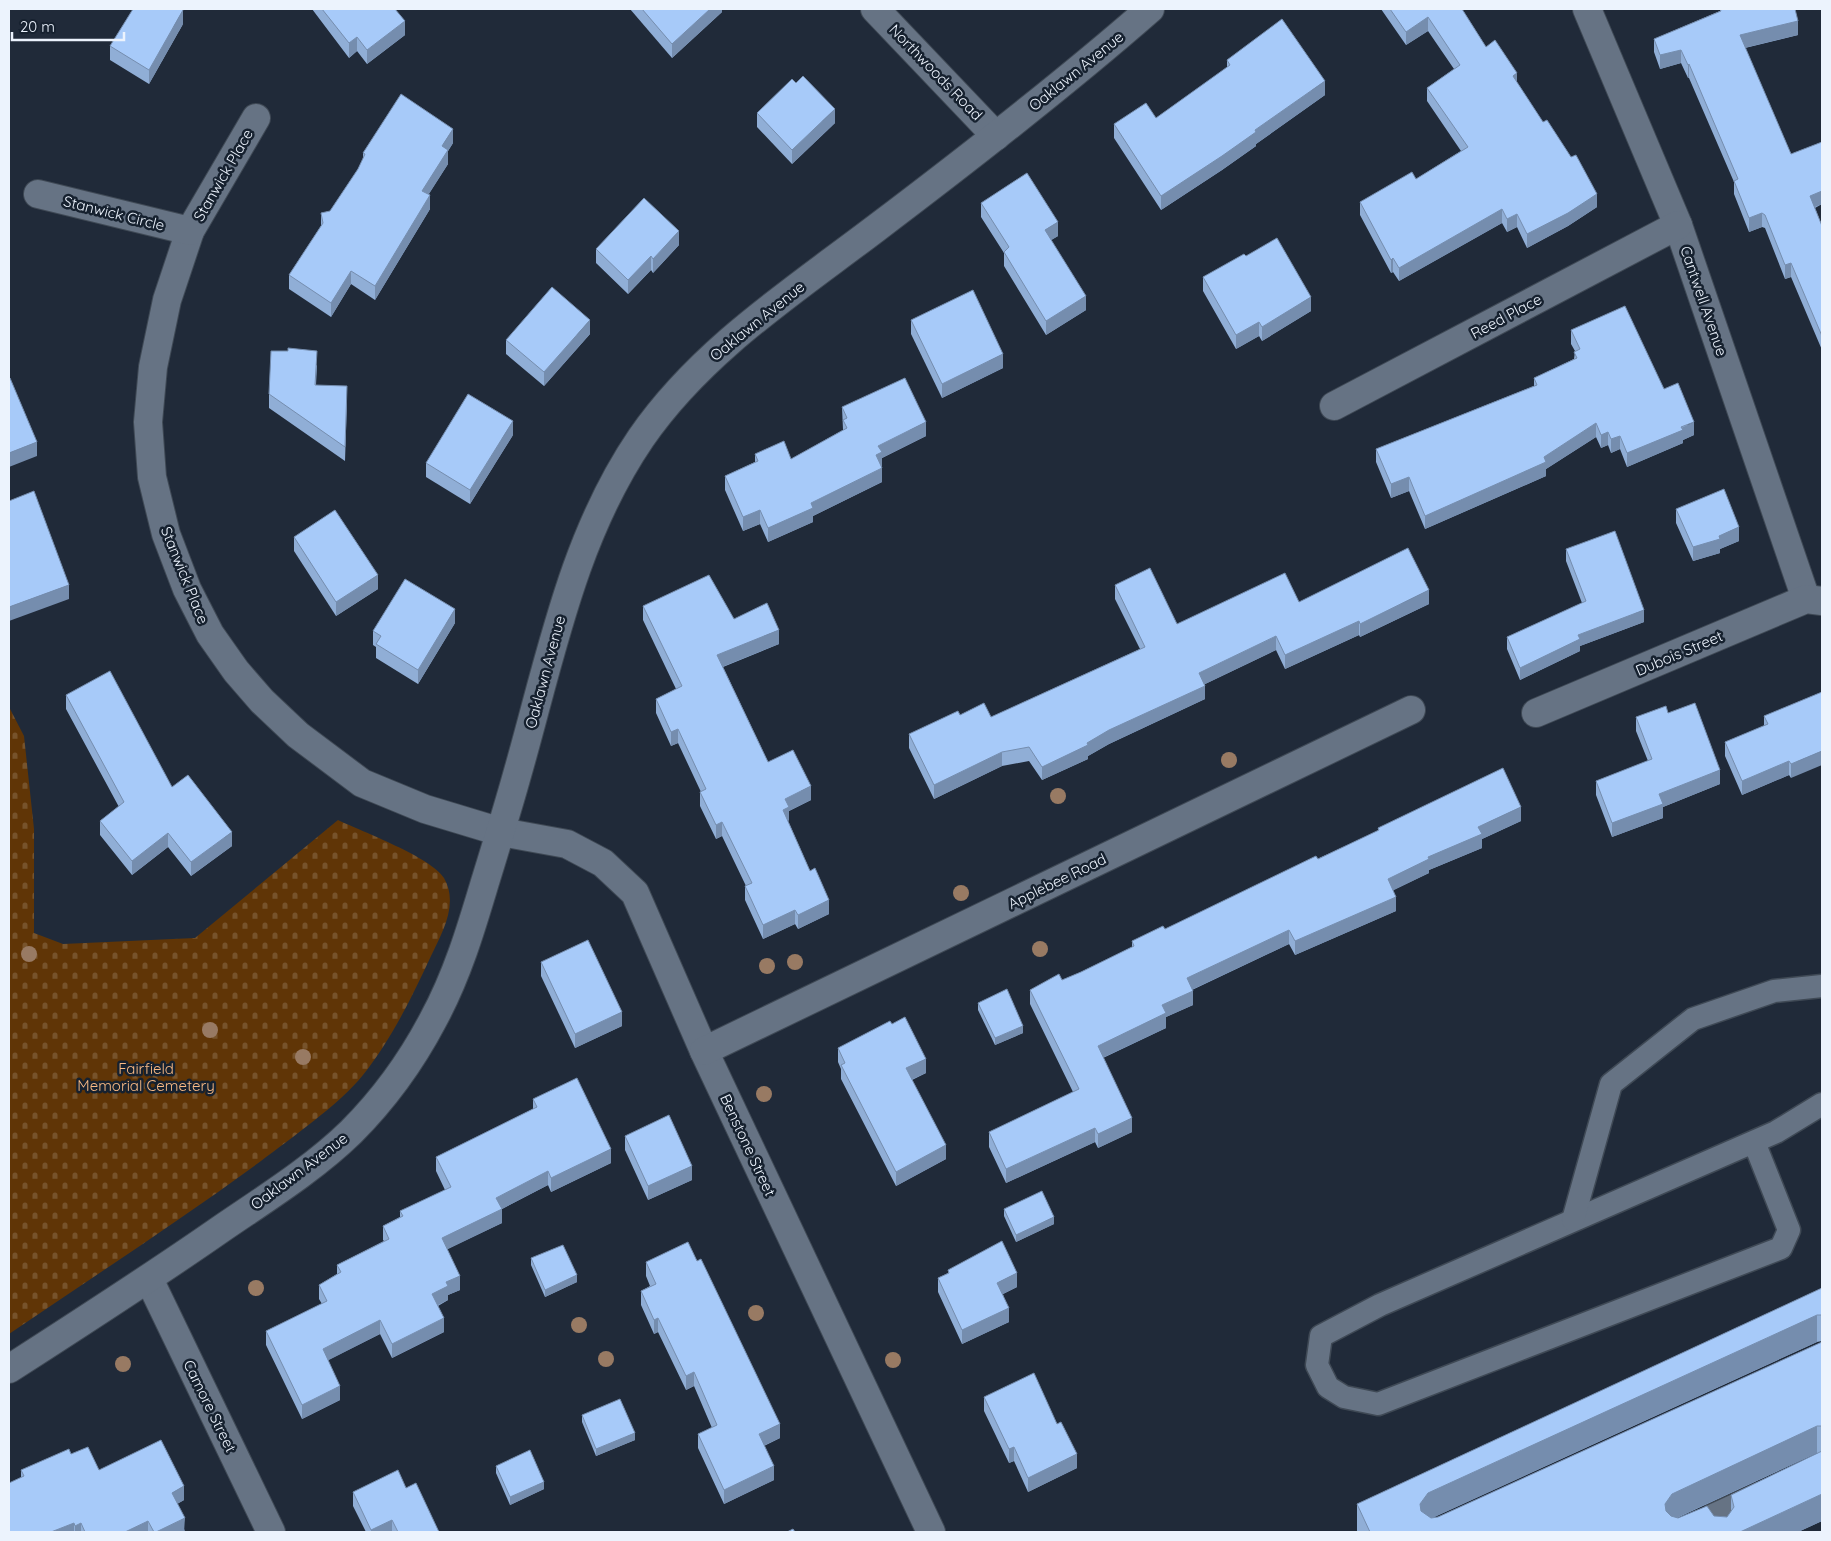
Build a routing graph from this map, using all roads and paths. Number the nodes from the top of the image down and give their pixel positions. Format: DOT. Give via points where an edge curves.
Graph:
graph roads {
  1 [pos="875,9"];
  2 [pos="1150,9"];
  3 [pos="1587,9"];
  4 [pos="256,118"];
  5 [pos="996,136"];
  6 [pos="38,194"];
  7 [pos="1678,225"];
  8 [pos="190,231"];
  9 [pos="1334,406"];
  10 [pos="1814,600"];
  11 [pos="1410,710"];
  12 [pos="1536,713"];
  13 [pos="501,832"];
  14 [pos="1822,986"];
  15 [pos="704,1051"];
  16 [pos="1822,1104"];
  17 [pos="1754,1142"];
  18 [pos="1573,1220"];
  19 [pos="150,1279"];
  20 [pos="9,1369"];
  21 [pos="1780,1484"];
  22 [pos="1710,1524"];
  23 [pos="271,1532"];
  24 [pos="931,1532"];
  1 -- 5 [label="street, Northwoods Road"];
  2 -- 5 [label="street, Oaklawn Avenue"];
  3 -- 7 [label="street, Cantwell Avenue"];
  4 -- 8 [label="street, Stanwick Place"];
  5 -- 13 [label="street, Oaklawn Avenue" via="754,320 700,368 652,422 602,506 573,577"];
  6 -- 8 [label="street, Stanwick Circle"];
  7 -- 9 [label="street, Reed Place"];
  7 -- 10 [label="street, Cantwell Avenue"];
  8 -- 13 [label="street, Stanwick Place" via="166,300 153,367 148,422 152,477 166,534 187,588 210,634 262,701 298,735 362,783 425,809"];
  10 -- 12 [label="street, Dubois Street"];
  11 -- 15 [label="street, Applebee Road"];
  13 -- 15 [label="street, Benstone Street" via="568,844 603,863 635,894"];
  13 -- 19 [label="street, Oaklawn Avenue" via="461,962 433,1021 384,1094 350,1133 304,1171"];
  14 -- 18 [label="lane" via="1774,991 1693,1019 1611,1084"];
  15 -- 24 [label="street, Benstone Street"];
  16 -- 17 [label="lane"];
  17 -- 18 [label="lane"];
  17 -- 18 [label="lane" via="1789,1230 1781,1248 1378,1404 1344,1397 1328,1388 1317,1365 1321,1336 1380,1305"];
  19 -- 20 [label="street, Oaklawn Avenue"];
  19 -- 23 [label="street, Camore Street"];
  21 -- 22 [label="lane"];
}
